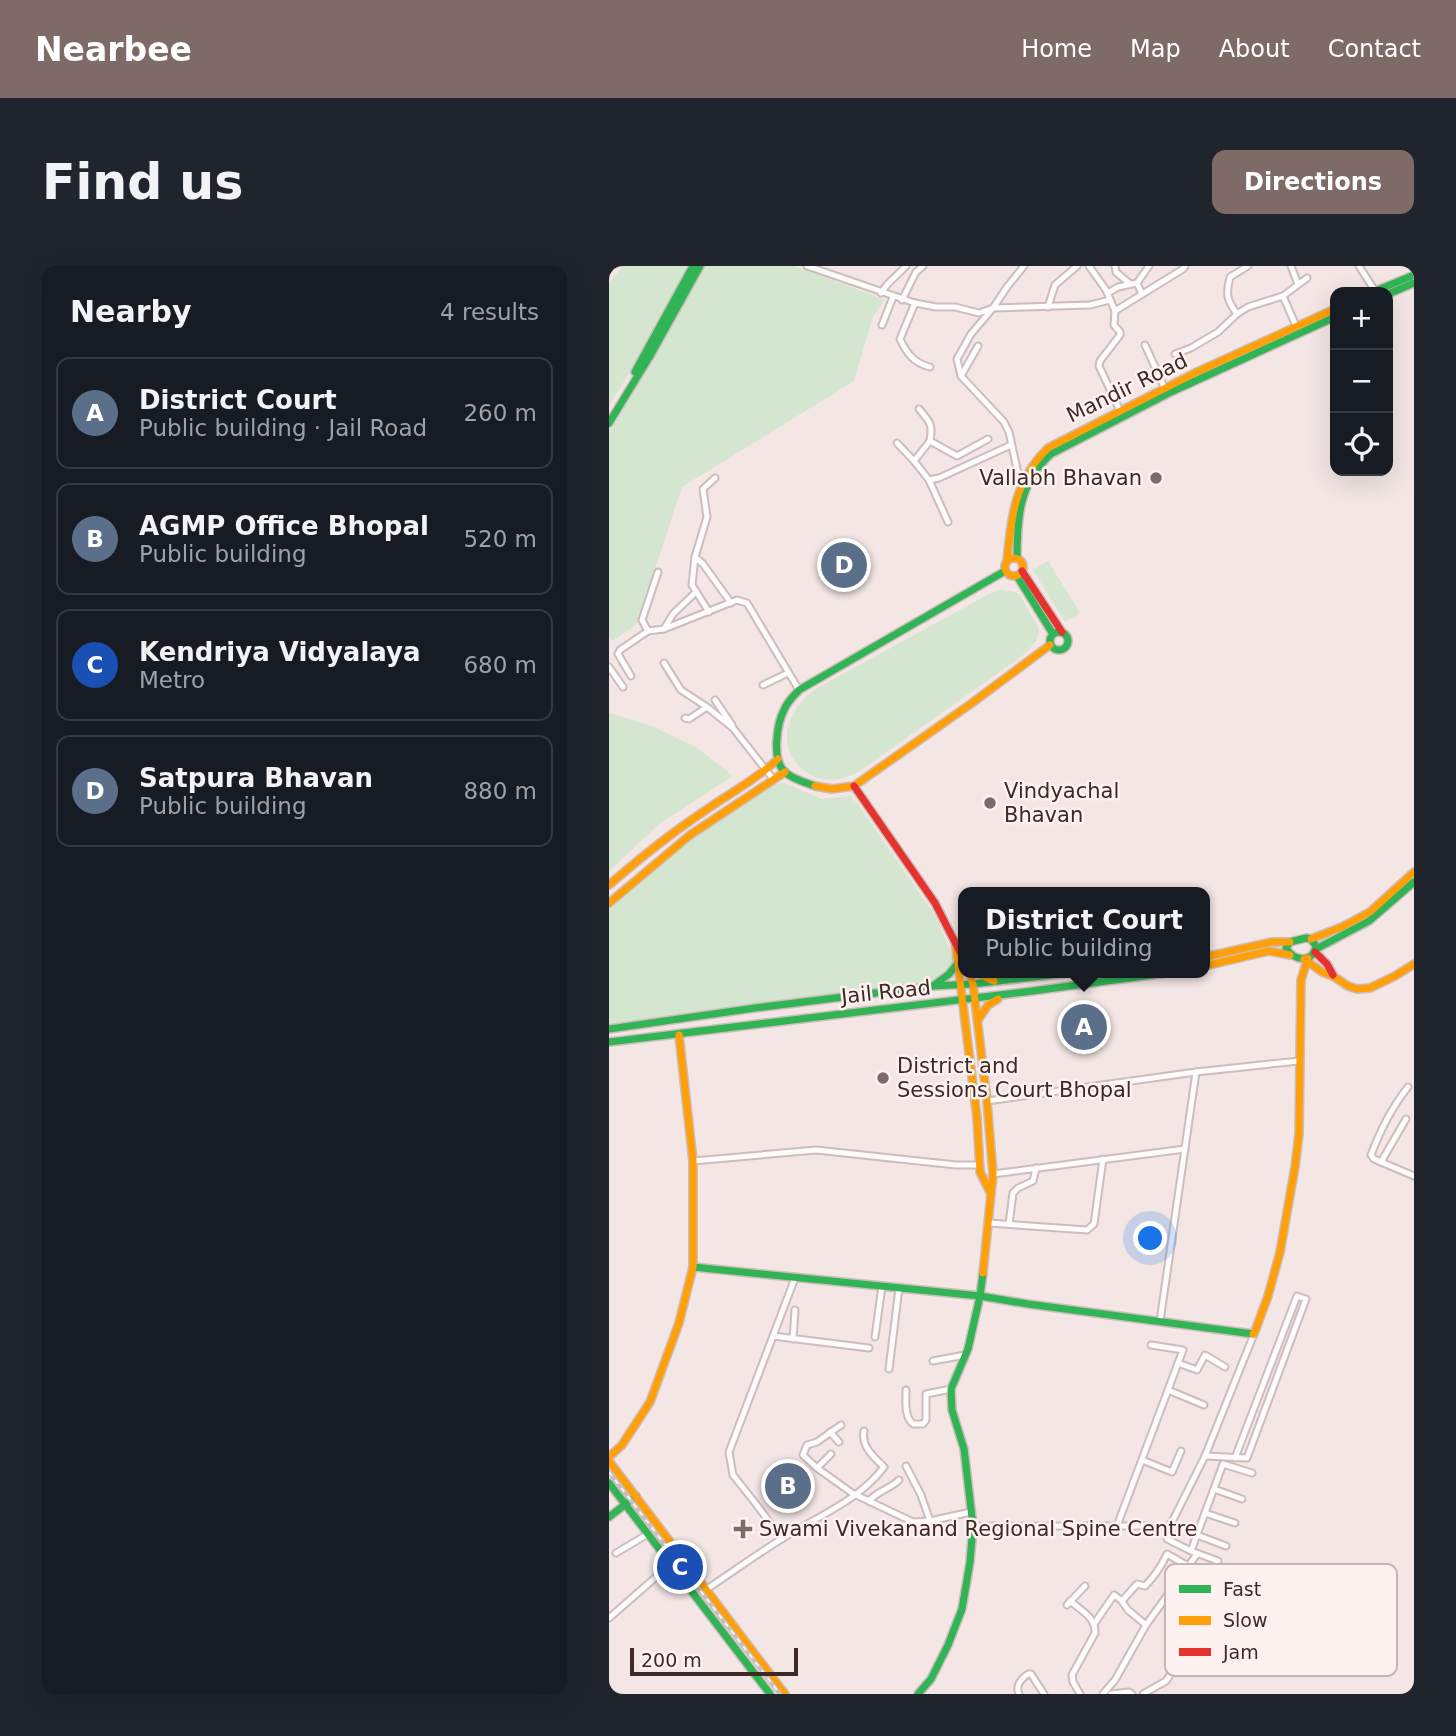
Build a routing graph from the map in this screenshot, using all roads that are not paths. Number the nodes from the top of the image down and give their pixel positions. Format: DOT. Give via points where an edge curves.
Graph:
graph roads {
  1 [pos="693,266"];
  2 [pos="700,266"];
  3 [pos="807,266"];
  4 [pos="906,266"];
  5 [pos="923,266"];
  6 [pos="1024,266"];
  7 [pos="1077,266"];
  8 [pos="1089,266"];
  9 [pos="1149,266"];
  10 [pos="1185,266"];
  11 [pos="1248,266"];
  12 [pos="1291,266"];
  13 [pos="1359,266"];
  14 [pos="1114,268"];
  15 [pos="823,269"];
  16 [pos="1237,269"];
  17 [pos="1414,275"];
  18 [pos="1307,278"];
  19 [pos="1133,283"];
  20 [pos="1414,283"];
  21 [pos="1298,284"];
  22 [pos="1371,287"];
  23 [pos="1386,287"];
  24 [pos="1393,292"];
  25 [pos="881,293"];
  26 [pos="1142,294"];
  27 [pos="1109,296"];
  28 [pos="1283,296"];
  29 [pos="893,297"];
  30 [pos="902,300"];
  31 [pos="915,303"];
  32 [pos="993,307"];
  33 [pos="1048,307"];
  34 [pos="1115,311"];
  35 [pos="1330,311"];
  36 [pos="1237,314"];
  37 [pos="1330,319"];
  38 [pos="882,325"];
  39 [pos="1296,326"];
  40 [pos="1145,345"];
  41 [pos="978,346"];
  42 [pos="1175,354"];
  43 [pos="930,367"];
  44 [pos="1216,367"];
  45 [pos="961,376"];
  46 [pos="1165,389"];
  47 [pos="919,409"];
  48 [pos="1120,411"];
  49 [pos="609,415"];
  50 [pos="609,423"];
  51 [pos="988,439"];
  52 [pos="930,441"];
  53 [pos="897,443"];
  54 [pos="1011,445"];
  55 [pos="914,461"];
  56 [pos="715,478"];
  57 [pos="929,480"];
  58 [pos="1022,484"];
  59 [pos="948,522"];
  60 [pos="695,557"];
  61 [pos="1017,558"];
  62 [pos="1007,561"];
  63 [pos="1005,571"];
  64 [pos="659,572"];
  65 [pos="1020,573"];
  66 [pos="696,592"];
  67 [pos="731,603"];
  68 [pos="709,612"];
  69 [pos="664,629"];
  70 [pos="648,631"];
  71 [pos="1062,632"];
  72 [pos="1053,634"];
  73 [pos="1050,645"];
  74 [pos="664,663"];
  75 [pos="609,667"];
  76 [pos="788,673"];
  77 [pos="631,676"];
  78 [pos="763,685"];
  79 [pos="623,687"];
  80 [pos="799,690"];
  81 [pos="715,700"];
  82 [pos="707,707"];
  83 [pos="685,718"];
  84 [pos="733,728"];
  85 [pos="778,759"];
  86 [pos="765,771"];
  87 [pos="785,772"];
  88 [pos="773,779"];
  89 [pos="854,786"];
  90 [pos="1414,872"];
  91 [pos="1414,882"];
  92 [pos="609,885"];
  93 [pos="609,903"];
  94 [pos="1311,939"];
  95 [pos="1290,942"];
  96 [pos="958,950"];
  97 [pos="1316,950"];
  98 [pos="1210,956"];
  99 [pos="1292,956"];
  100 [pos="1306,959"];
  101 [pos="958,964"];
  102 [pos="1210,964"];
  103 [pos="1414,964"];
  104 [pos="1333,976"];
  105 [pos="960,978"];
  106 [pos="971,978"];
  107 [pos="987,978"];
  108 [pos="1028,978"];
  109 [pos="1131,978"];
  110 [pos="1301,980"];
  111 [pos="996,982"];
  112 [pos="973,984"];
  113 [pos="960,985"];
  114 [pos="932,986"];
  115 [pos="1002,996"];
  116 [pos="975,1000"];
  117 [pos="962,1001"];
  118 [pos="977,1020"];
  119 [pos="609,1029"];
  120 [pos="679,1035"];
  121 [pos="609,1042"];
  122 [pos="1299,1061"];
  123 [pos="1196,1072"];
  124 [pos="1408,1087"];
  125 [pos="986,1101"];
  126 [pos="1406,1119"];
  127 [pos="1185,1149"];
  128 [pos="1103,1159"];
  129 [pos="693,1161"];
  130 [pos="1381,1162"];
  131 [pos="979,1165"];
  132 [pos="1036,1168"];
  133 [pos="993,1174"];
  134 [pos="1414,1176"];
  135 [pos="991,1194"];
  136 [pos="989,1223"];
  137 [pos="1009,1224"];
  138 [pos="693,1267"];
  139 [pos="795,1278"];
  140 [pos="882,1286"];
  141 [pos="899,1288"];
  142 [pos="980,1296"];
  143 [pos="795,1310"];
  144 [pos="1160,1321"];
  145 [pos="1254,1334"];
  146 [pos="773,1336"];
  147 [pos="875,1337"];
  148 [pos="793,1339"];
  149 [pos="1151,1345"];
  150 [pos="869,1348"];
  151 [pos="965,1355"];
  152 [pos="933,1362"];
  153 [pos="1178,1363"];
  154 [pos="1226,1367"];
  155 [pos="889,1370"];
  156 [pos="951,1389"];
  157 [pos="906,1390"];
  158 [pos="1168,1390"];
  159 [pos="1204,1405"];
  160 [pos="841,1425"];
  161 [pos="864,1431"];
  162 [pos="830,1432"];
  163 [pos="839,1442"];
  164 [pos="1181,1451"];
  165 [pos="831,1454"];
  166 [pos="1205,1456"];
  167 [pos="1235,1458"];
  168 [pos="609,1459"];
  169 [pos="1142,1460"];
  170 [pos="907,1466"];
  171 [pos="817,1468"];
  172 [pos="1252,1473"];
  173 [pos="899,1479"];
  174 [pos="609,1483"];
  175 [pos="1214,1489"];
  176 [pos="855,1495"];
  177 [pos="636,1496"];
  178 [pos="1242,1499"];
  179 [pos="869,1501"];
  180 [pos="626,1504"];
  181 [pos="971,1512"];
  182 [pos="1205,1513"];
  183 [pos="609,1517"];
  184 [pos="930,1521"];
  185 [pos="1235,1523"];
  186 [pos="973,1526"];
  187 [pos="1117,1526"];
  188 [pos="1150,1526"];
  189 [pos="647,1534"];
  190 [pos="1197,1535"];
  191 [pos="782,1539"];
  192 [pos="1226,1546"];
  193 [pos="1194,1552"];
  194 [pos="616,1553"];
  195 [pos="672,1563"];
  196 [pos="1184,1564"];
  197 [pos="1189,1564"];
  198 [pos="1217,1564"];
  199 [pos="1085,1586"];
  200 [pos="707,1589"];
  201 [pos="1165,1598"];
  202 [pos="1122,1601"];
  203 [pos="609,1618"];
  204 [pos="1094,1624"];
  205 [pos="1146,1625"];
  206 [pos="1169,1676"];
  207 [pos="771,1694"];
  208 [pos="785,1694"];
  209 [pos="918,1694"];
  210 [pos="1019,1694"];
  211 [pos="1044,1694"];
  212 [pos="1080,1694"];
  213 [pos="1103,1694"];
  214 [pos="1111,1694"];
  215 [pos="1132,1694"];
  216 [pos="1143,1694"];
  1 -- 49 [label="street"];
  2 -- 50 [label="street"];
  3 -- 15 [label="street"];
  4 -- 25 [label="street"];
  5 -- 30 [label="street"];
  6 -- 32 [label="street"];
  7 -- 33 [label="street" via="1055,285"];
  8 -- 27 [label="street"];
  9 -- 19 [label="street"];
  10 -- 26 [label="street"];
  11 -- 16 [label="street"];
  12 -- 21 [label="street"];
  13 -- 22 [label="street"];
  14 -- 19 [label="street"];
  15 -- 25 [label="street"];
  16 -- 36 [label="street" via="1226,293"];
  17 -- 23 [label="street"];
  18 -- 21 [label="street"];
  19 -- 26 [label="street"];
  19 -- 27 [label="street" via="1118,287"];
  20 -- 24 [label="street"];
  21 -- 28 [label="street"];
  25 -- 29 [label="street"];
  26 -- 34 [label="street"];
  27 -- 33 [label="street" via="1090,305"];
  27 -- 34 [label="street"];
  28 -- 36 [label="street"];
  28 -- 39 [label="street"];
  29 -- 30 [label="street"];
  29 -- 38 [label="street"];
  30 -- 31 [label="street"];
  31 -- 32 [label="street" via="979,313"];
  31 -- 43 [label="street" via="900,340 912,359"];
  32 -- 33 [label="street"];
  32 -- 45 [label="street" via="957,359"];
  34 -- 48 [label="street" via="1120,335 1098,366"];
  35 -- 39 [label="street, Mandir Road"];
  36 -- 42 [label="street" via="1218,332"];
  37 -- 44 [label="street, Mandir Road"];
  39 -- 44 [label="street, Mandir Road"];
  40 -- 46 [label="street"];
  41 -- 45 [label="street"];
  44 -- 46 [label="street, Mandir Road"];
  44 -- 61 [label="street, Mandir Road" via="1047,457 1030,479 1019,510"];
  45 -- 54 [label="street" via="1004,422"];
  46 -- 48 [label="street, Mandir Road"];
  47 -- 52 [label="street" via="932,428"];
  48 -- 58 [label="street, Mandir Road" via="1048,448"];
  51 -- 52 [label="street" via="957,456"];
  52 -- 55 [label="street"];
  53 -- 55 [label="street"];
  54 -- 57 [label="street"];
  54 -- 58 [label="street"];
  55 -- 57 [label="street"];
  56 -- 60 [label="street" via="703,489 706,517"];
  57 -- 59 [label="street"];
  58 -- 62 [label="street, Mandir Road" via="1012,517"];
  60 -- 66 [label="street" via="692,585"];
  60 -- 67 [label="street"];
  61 -- 62 [label="street"];
  61 -- 65 [label="street" via="1022,563"];
  62 -- 63 [label="street"];
  63 -- 65 [label="street" via="1010,576"];
  63 -- 80 [label="street"];
  64 -- 70 [label="street" via="642,620"];
  65 -- 71 [label="street"];
  65 -- 72 [label="street"];
  66 -- 68 [label="street"];
  66 -- 69 [label="street"];
  67 -- 68 [label="street"];
  67 -- 76 [label="street" via="747,603"];
  68 -- 69 [label="street"];
  69 -- 70 [label="street"];
  70 -- 77 [label="street" via="618,652"];
  71 -- 72 [label="street"];
  71 -- 73 [label="street" via="1068,640 1064,649 1058,651"];
  72 -- 73 [label="street"];
  73 -- 89 [label="street"];
  74 -- 82 [label="street" via="681,690"];
  75 -- 79 [label="street"];
  76 -- 78 [label="street"];
  76 -- 80 [label="street"];
  80 -- 85 [label="street" via="779,723"];
  81 -- 84 [label="street"];
  82 -- 83 [label="street"];
  82 -- 84 [label="street"];
  84 -- 86 [label="street"];
  85 -- 86 [label="street"];
  85 -- 87 [label="street"];
  86 -- 88 [label="street"];
  86 -- 92 [label="street" via="671,834"];
  87 -- 88 [label="street"];
  87 -- 89 [label="street" via="813,786"];
  88 -- 93 [label="street" via="690,835"];
  89 -- 96 [label="street" via="936,903"];
  90 -- 94 [label="street" via="1370,912"];
  91 -- 97 [label="street" via="1382,911"];
  94 -- 95 [label="street"];
  94 -- 97 [label="street"];
  95 -- 98 [label="street"];
  95 -- 99 [label="street" via="1286,948"];
  97 -- 100 [label="street"];
  97 -- 104 [label="street"];
  99 -- 100 [label="street"];
  99 -- 102 [label="street" via="1269,951"];
  99 -- 110 [label="street"];
  100 -- 104 [label="street"];
  100 -- 110 [label="street"];
  101 -- 114 [label="street"];
  103 -- 104 [label="street" via="1370,988 1357,989"];
  105 -- 113 [label="street"];
  106 -- 112 [label="street"];
  107 -- 111 [label="street"];
  108 -- 111 [label="street, Jail Road"];
  109 -- 115 [label="street, Jail Road"];
  110 -- 122 [label="street"];
  111 -- 112 [label="street, Jail Road"];
  112 -- 113 [label="street, Jail Road"];
  112 -- 116 [label="street"];
  113 -- 114 [label="street, Jail Road"];
  113 -- 117 [label="street"];
  114 -- 119 [label="street, Jail Road"];
  115 -- 116 [label="street, Jail Road"];
  115 -- 118 [label="street"];
  116 -- 117 [label="street, Jail Road"];
  116 -- 118 [label="street"];
  117 -- 120 [label="street, Jail Road"];
  117 -- 131 [label="street"];
  118 -- 125 [label="street"];
  120 -- 121 [label="street, Jail Road"];
  120 -- 129 [label="street"];
  122 -- 123 [label="street"];
  122 -- 145 [label="street" via="1299,1134 1287,1219"];
  123 -- 125 [label="street"];
  123 -- 127 [label="street"];
  124 -- 130 [label="street" via="1372,1153"];
  125 -- 133 [label="street"];
  126 -- 130 [label="street"];
  127 -- 128 [label="street"];
  127 -- 144 [label="street"];
  128 -- 132 [label="street"];
  128 -- 137 [label="street" via="1091,1228"];
  129 -- 131 [label="street" via="816,1150"];
  129 -- 138 [label="street"];
  130 -- 134 [label="street"];
  131 -- 135 [label="street"];
  132 -- 133 [label="street"];
  132 -- 137 [label="street" via="1034,1181 1013,1194"];
  133 -- 135 [label="street"];
  135 -- 136 [label="street"];
  136 -- 137 [label="street"];
  136 -- 142 [label="street"];
  138 -- 139 [label="street"];
  138 -- 168 [label="street" via="677,1332 650,1402"];
  139 -- 140 [label="street"];
  139 -- 146 [label="street"];
  140 -- 141 [label="street"];
  140 -- 147 [label="street"];
  141 -- 142 [label="street"];
  141 -- 155 [label="street"];
  142 -- 144 [label="street"];
  142 -- 151 [label="street"];
  143 -- 148 [label="street"];
  144 -- 145 [label="street"];
  145 -- 166 [label="street"];
  146 -- 148 [label="street"];
  146 -- 191 [label="street" via="729,1452 733,1475"];
  148 -- 150 [label="street"];
  149 -- 153 [label="street" via="1183,1350"];
  151 -- 152 [label="street"];
  151 -- 156 [label="street"];
  153 -- 154 [label="street" via="1196,1370 1205,1356"];
  153 -- 158 [label="street"];
  156 -- 157 [label="street" via="926,1394 923,1424 909,1420"];
  156 -- 181 [label="street"];
  158 -- 159 [label="street"];
  158 -- 169 [label="street"];
  160 -- 162 [label="street"];
  161 -- 176 [label="street" via="863,1440 872,1457 884,1467"];
  162 -- 163 [label="street"];
  162 -- 171 [label="street" via="807,1445 803,1455"];
  164 -- 169 [label="street" via="1173,1472"];
  165 -- 171 [label="street"];
  166 -- 167 [label="street"];
  166 -- 193 [label="street" via="1166,1529 1167,1539"];
  167 -- 167 [label="street" via="1247,1458 1306,1299 1297,1296"];
  168 -- 177 [label="street"];
  169 -- 187 [label="street"];
  170 -- 184 [label="street"];
  171 -- 176 [label="street"];
  172 -- 175 [label="street" via="1223,1464"];
  173 -- 179 [label="street"];
  174 -- 180 [label="street"];
  175 -- 178 [label="street"];
  175 -- 182 [label="street"];
  176 -- 179 [label="street"];
  176 -- 191 [label="street"];
  177 -- 180 [label="street"];
  177 -- 200 [label="street"];
  179 -- 184 [label="street" via="913,1522"];
  180 -- 183 [label="street"];
  180 -- 189 [label="street"];
  181 -- 184 [label="street"];
  181 -- 186 [label="street"];
  182 -- 185 [label="street"];
  182 -- 190 [label="street"];
  186 -- 187 [label="street"];
  186 -- 209 [label="street" via="962,1609 931,1679"];
  187 -- 188 [label="street"];
  189 -- 194 [label="street"];
  189 -- 195 [label="street"];
  190 -- 192 [label="street"];
  190 -- 193 [label="street"];
  191 -- 200 [label="street"];
  193 -- 197 [label="street"];
  193 -- 198 [label="street"];
  195 -- 203 [label="street"];
  195 -- 207 [label="street"];
  196 -- 202 [label="street" via="1167,1554 1152,1580 1145,1586 1137,1584"];
  199 -- 204 [label="street" via="1068,1603"];
  200 -- 208 [label="street"];
  201 -- 205 [label="street"];
  202 -- 204 [label="street" via="1114,1595"];
  202 -- 205 [label="street"];
  204 -- 212 [label="street" via="1095,1633 1072,1675"];
  205 -- 213 [label="street"];
  206 -- 216 [label="street"];
  210 -- 211 [label="street" via="1022,1678 1031,1674"];
  214 -- 215 [label="street"];
}
